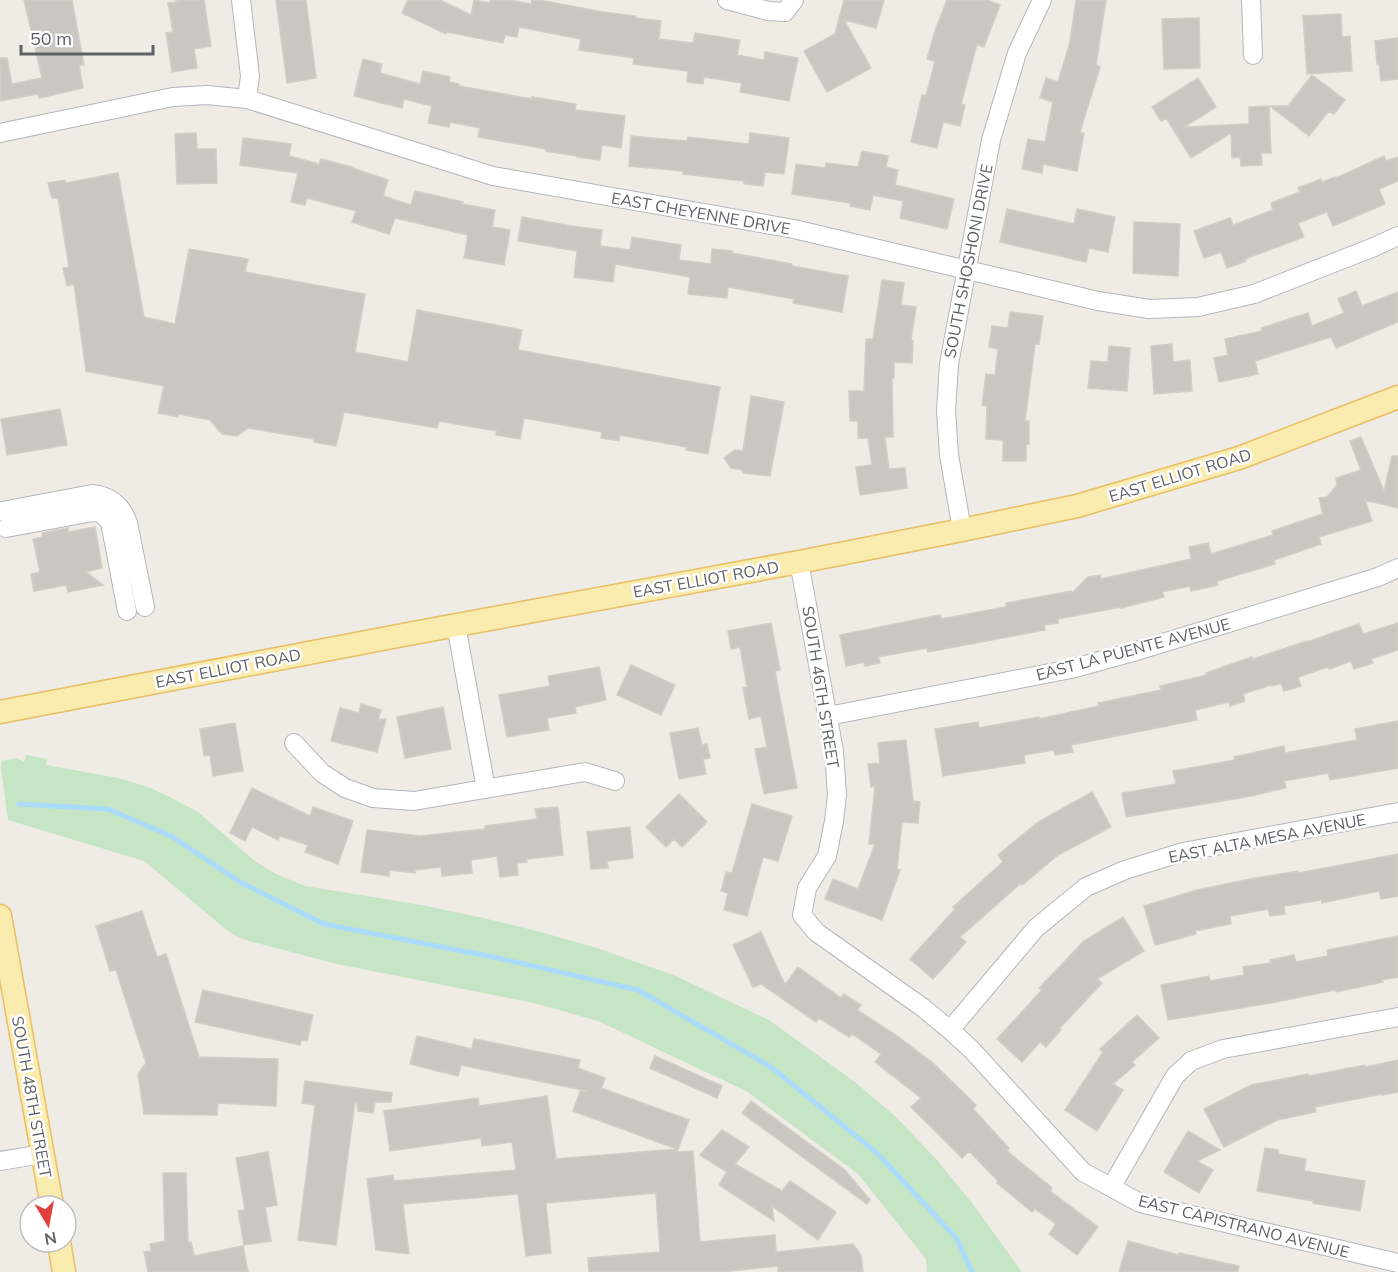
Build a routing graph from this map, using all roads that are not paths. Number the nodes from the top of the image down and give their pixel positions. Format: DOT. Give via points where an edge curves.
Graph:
graph roads {
  1 [pos="241,0"];
  2 [pos="727,0"];
  3 [pos="1042,0"];
  4 [pos="1251,0"];
  5 [pos="790,6"];
  6 [pos="1253,55"];
  7 [pos="247,99"];
  8 [pos="0,133"];
  9 [pos="1398,236"];
  10 [pos="966,270"];
  11 [pos="1398,397"];
  12 [pos="5,524"];
  13 [pos="962,530"];
  14 [pos="799,562"];
  15 [pos="1398,568"];
  16 [pos="132,610"];
  17 [pos="456,625"];
  18 [pos="0,712"];
  19 [pos="828,716"];
  20 [pos="294,743"];
  21 [pos="615,781"];
  22 [pos="486,789"];
  23 [pos="1398,812"];
  24 [pos="802,915"];
  25 [pos="0,916"];
  26 [pos="1398,1017"];
  27 [pos="950,1030"];
  28 [pos="42,1154"];
  29 [pos="0,1161"];
  30 [pos="1112,1186"];
  31 [pos="50,1194"];
  32 [pos="60,1254"];
  33 [pos="1398,1263"];
  34 [pos="64,1272"];
  1 -- 7 [label="street" via="250,76"];
  2 -- 5 [label="street" via="768,11"];
  3 -- 10 [label="street, SOUTH SHOSHONI DRIVE" via="1017,53 991,140"];
  4 -- 6 [label="street"];
  7 -- 8 [label="street, EAST CHEYENNE DRIVE" via="173,97"];
  7 -- 10 [label="street, EAST CHEYENNE DRIVE" via="492,176 794,229"];
  9 -- 10 [label="street, EAST CHEYENNE DRIVE" via="1254,294 1198,308 1149,309 1098,301"];
  10 -- 13 [label="street, SOUTH SHOSHONI DRIVE" via="949,364 946,411"];
  11 -- 13 [label="main road, EAST ELLIOT ROAD" via="1239,458 1077,506"];
  12 -- 16 [label="street" via="92,503 109,508 117,515"];
  13 -- 14 [label="main road, EAST ELLIOT ROAD"];
  14 -- 17 [label="main road, EAST ELLIOT ROAD"];
  14 -- 19 [label="street, SOUTH 46TH STREET"];
  15 -- 19 [label="street, EAST LA PUENTE AVENUE" via="1071,669"];
  17 -- 18 [label="main road, EAST ELLIOT ROAD"];
  17 -- 22 [label="street"];
  19 -- 24 [label="street, SOUTH 46TH STREET" via="837,795 834,821 827,856 807,888"];
  20 -- 22 [label="street" via="322,773 345,788 373,798 414,801"];
  21 -- 22 [label="street" via="585,772"];
  23 -- 27 [label="street, EAST ALTA MESA AVENUE" via="1183,852 1086,887 1036,928"];
  24 -- 27 [label="street, EAST CAPISTRANO AVENUE" via="816,932"];
  25 -- 28 [label="main road, SOUTH 48TH STREET"];
  26 -- 30 [label="street" via="1223,1049 1191,1061 1175,1076"];
  27 -- 30 [label="street, EAST CAPISTRANO AVENUE" via="1083,1172"];
  28 -- 29 [label="street"];
  28 -- 31 [label="main road, SOUTH 48TH STREET"];
  30 -- 33 [label="street, EAST CAPISTRANO AVENUE" via="1140,1203"];
  32 -- 34 [label="main road"];
}
